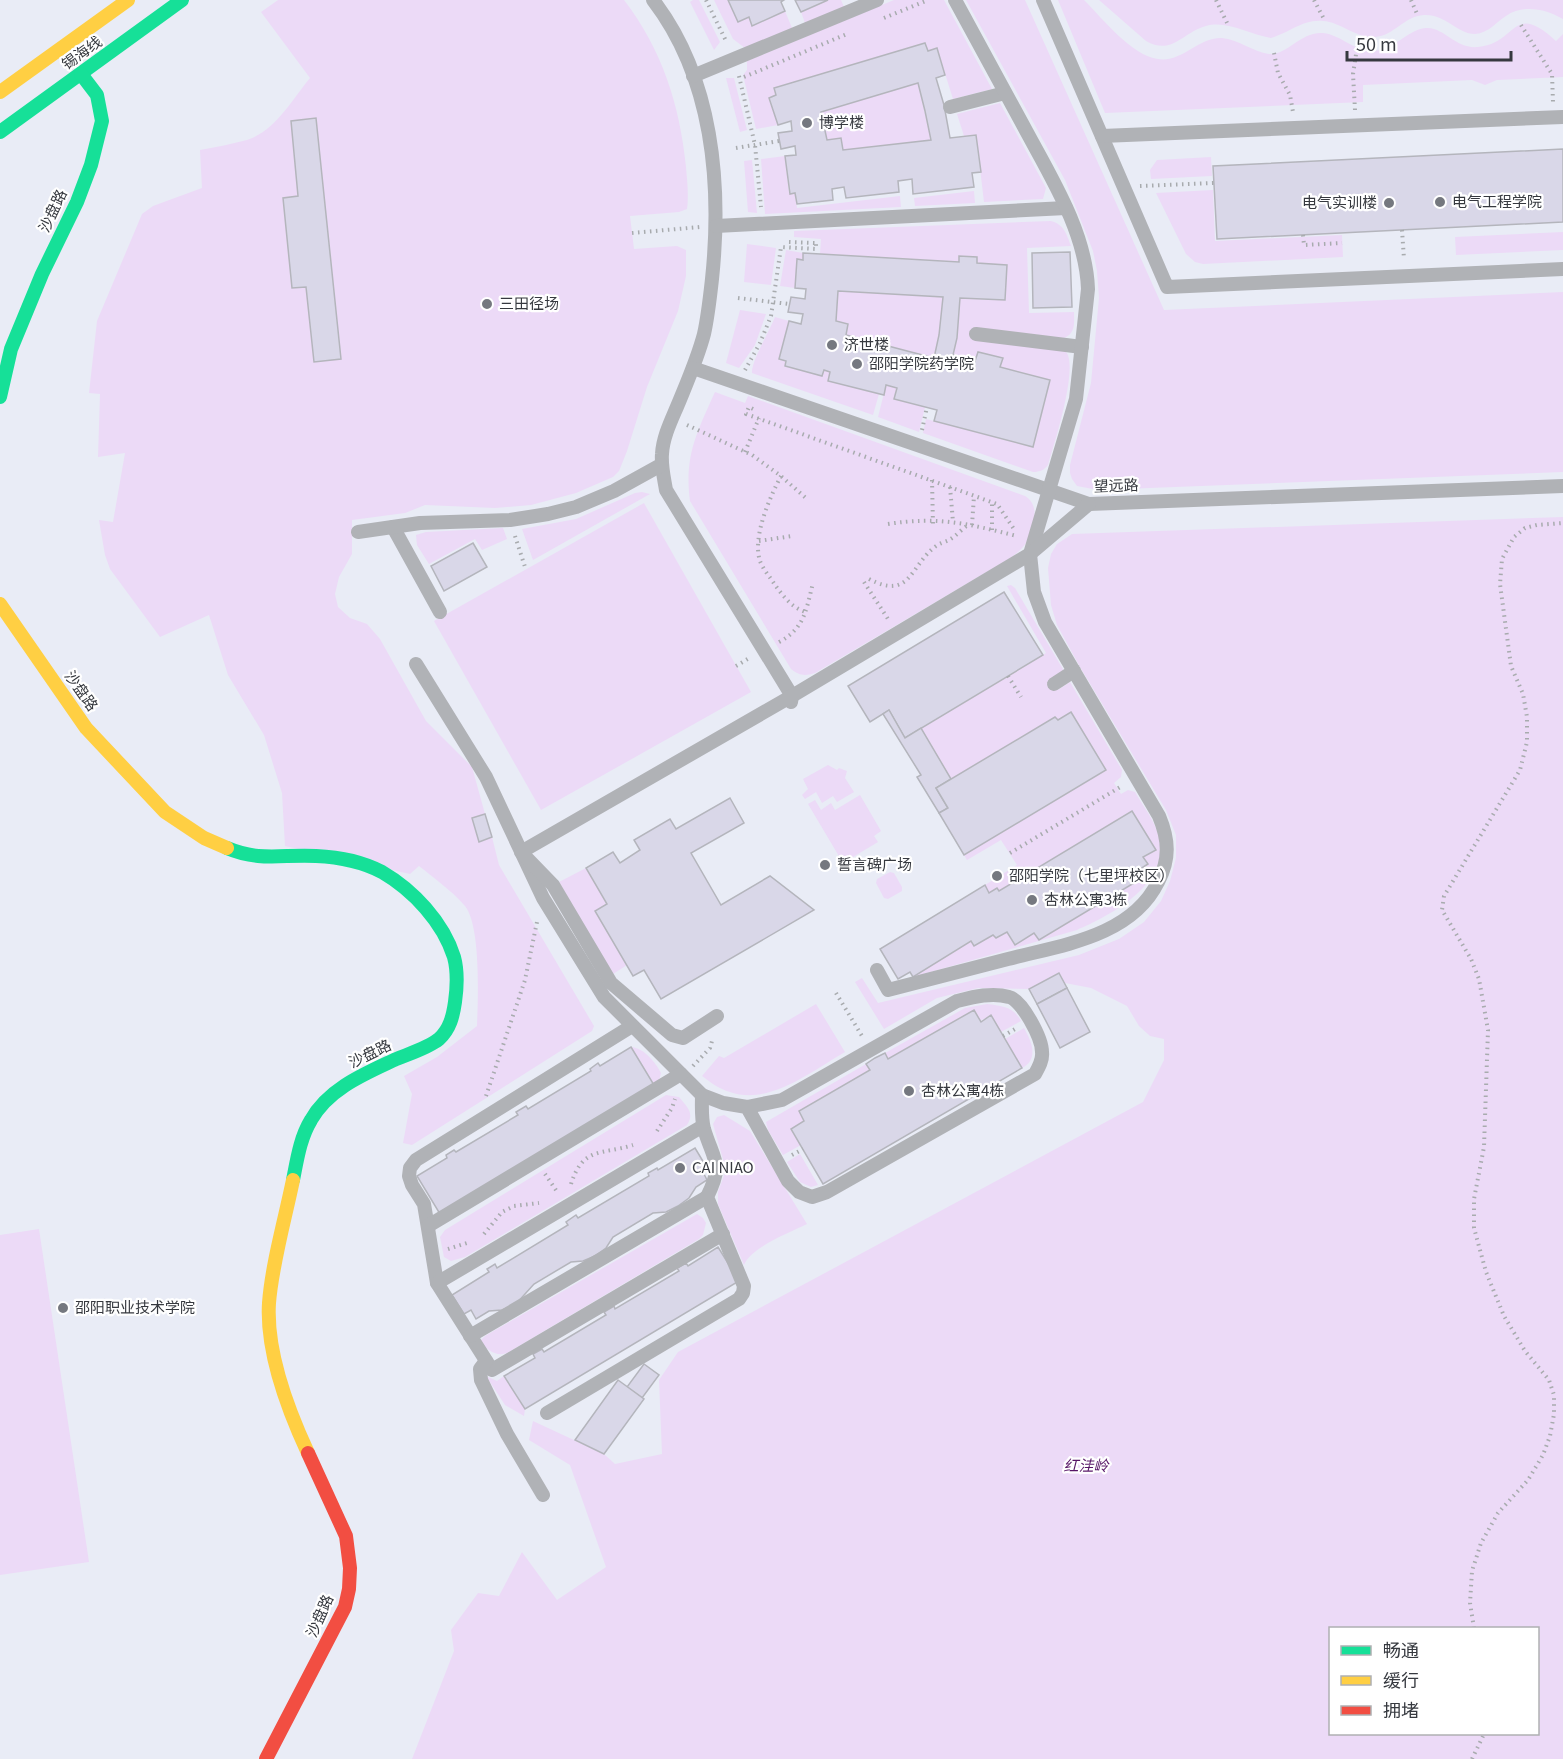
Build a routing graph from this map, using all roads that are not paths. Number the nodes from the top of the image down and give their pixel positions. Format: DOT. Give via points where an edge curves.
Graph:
graph roads {
  1 [pos="128,0"];
  2 [pos="182,0"];
  3 [pos="653,0"];
  4 [pos="878,0"];
  5 [pos="955,0"];
  6 [pos="1043,0"];
  7 [pos="81,74"];
  8 [pos="693,76"];
  9 [pos="0,92"];
  10 [pos="1005,93"];
  11 [pos="950,107"];
  12 [pos="1558,117"];
  13 [pos="0,132"];
  14 [pos="1102,136"];
  15 [pos="1066,208"];
  16 [pos="716,226"];
  17 [pos="1563,269"];
  18 [pos="976,334"];
  19 [pos="1082,347"];
  20 [pos="693,368"];
  21 [pos="0,397"];
  22 [pos="661,465"];
  23 [pos="1563,486"];
  24 [pos="1049,491"];
  25 [pos="1089,504"];
  26 [pos="393,527"];
  27 [pos="358,532"];
  28 [pos="1030,554"];
  29 [pos="0,604"];
  30 [pos="440,612"];
  31 [pos="416,664"];
  32 [pos="1074,672"];
  33 [pos="1054,684"];
  34 [pos="791,700"];
  35 [pos="521,852"];
  36 [pos="877,970"];
  37 [pos="717,1016"];
  38 [pos="632,1026"];
  39 [pos="686,1071"];
  40 [pos="702,1095"];
  41 [pos="747,1107"];
  42 [pos="703,1126"];
  43 [pos="707,1197"];
  44 [pos="428,1226"];
  45 [pos="723,1234"];
  46 [pos="437,1283"];
  47 [pos="470,1336"];
  48 [pos="486,1361"];
  49 [pos="547,1413"];
  50 [pos="543,1495"];
  51 [pos="266,1759"];
  1 -- 9 [label="main road, 锡海线"];
  2 -- 7 [label="main road, 锡海线"];
  3 -- 8 [label="lane" via="665,16"];
  4 -- 8 [label="lane"];
  5 -- 10 [label="lane"];
  6 -- 14 [label="lane"];
  7 -- 13 [label="main road, 锡海线"];
  7 -- 21 [label="main road, 沙盘路" via="97,95 102,121 91,165 11,349"];
  8 -- 16 [label="lane" via="710,138"];
  10 -- 11 [label="lane"];
  10 -- 15 [label="lane"];
  12 -- 14 [label="lane"];
  14 -- 17 [label="lane" via="1167,287"];
  15 -- 16 [label="lane"];
  15 -- 19 [label="lane" via="1088,273"];
  16 -- 20 [label="lane" via="709,303"];
  18 -- 19 [label="lane"];
  19 -- 24 [label="lane" via="1076,399"];
  20 -- 22 [label="lane" via="665,434"];
  20 -- 24 [label="lane, 望远路"];
  22 -- 26 [label="lane" via="614,491 548,514"];
  22 -- 34 [label="lane" via="666,490"];
  23 -- 25 [label="lane, 望远路"];
  24 -- 25 [label="lane, 望远路"];
  24 -- 28 [label="lane"];
  25 -- 28 [label="lane"];
  26 -- 27 [label="lane"];
  26 -- 30 [label="lane"];
  28 -- 32 [label="lane" via="1034,592 1045,622"];
  28 -- 34 [label="lane"];
  29 -- 51 [label="main road, 沙盘路" via="86,728 165,812 204,838 243,855 316,856 356,862 381,872 428,911 454,958 457,984 449,1028 438,1040 334,1092 311,1119 300,1146 269,1303 270,1331 290,1414 345,1536 349,1589 345,1607"];
  31 -- 35 [label="lane" via="486,777"];
  32 -- 33 [label="lane"];
  32 -- 36 [label="lane" via="1166,833 1167,857 1156,887 1126,919 1082,940 888,990"];
  34 -- 35 [label="lane"];
  35 -- 37 [label="lane" via="553,885 611,983 672,1035 683,1038"];
  35 -- 38 [label="lane" via="543,898 604,997"];
  38 -- 39 [label="lane"];
  38 -- 44 [label="lane" via="425,1153 410,1168 409,1176 424,1204"];
  39 -- 40 [label="lane"];
  39 -- 44 [label="lane"];
  40 -- 41 [label="lane"];
  40 -- 42 [label="lane"];
  41 -- 41 [label="lane" via="782,1100 957,1001 979,996 1012,997 1041,1042 1043,1055 1035,1074 812,1197 788,1181"];
  42 -- 43 [label="lane" via="718,1164 717,1178"];
  42 -- 46 [label="lane"];
  43 -- 45 [label="lane"];
  43 -- 47 [label="lane"];
  44 -- 46 [label="lane"];
  45 -- 48 [label="lane" via="492,1370"];
  45 -- 49 [label="lane" via="744,1287 739,1299"];
  46 -- 47 [label="lane"];
  47 -- 48 [label="lane"];
  48 -- 50 [label="lane" via="480,1369 481,1380"];
}
